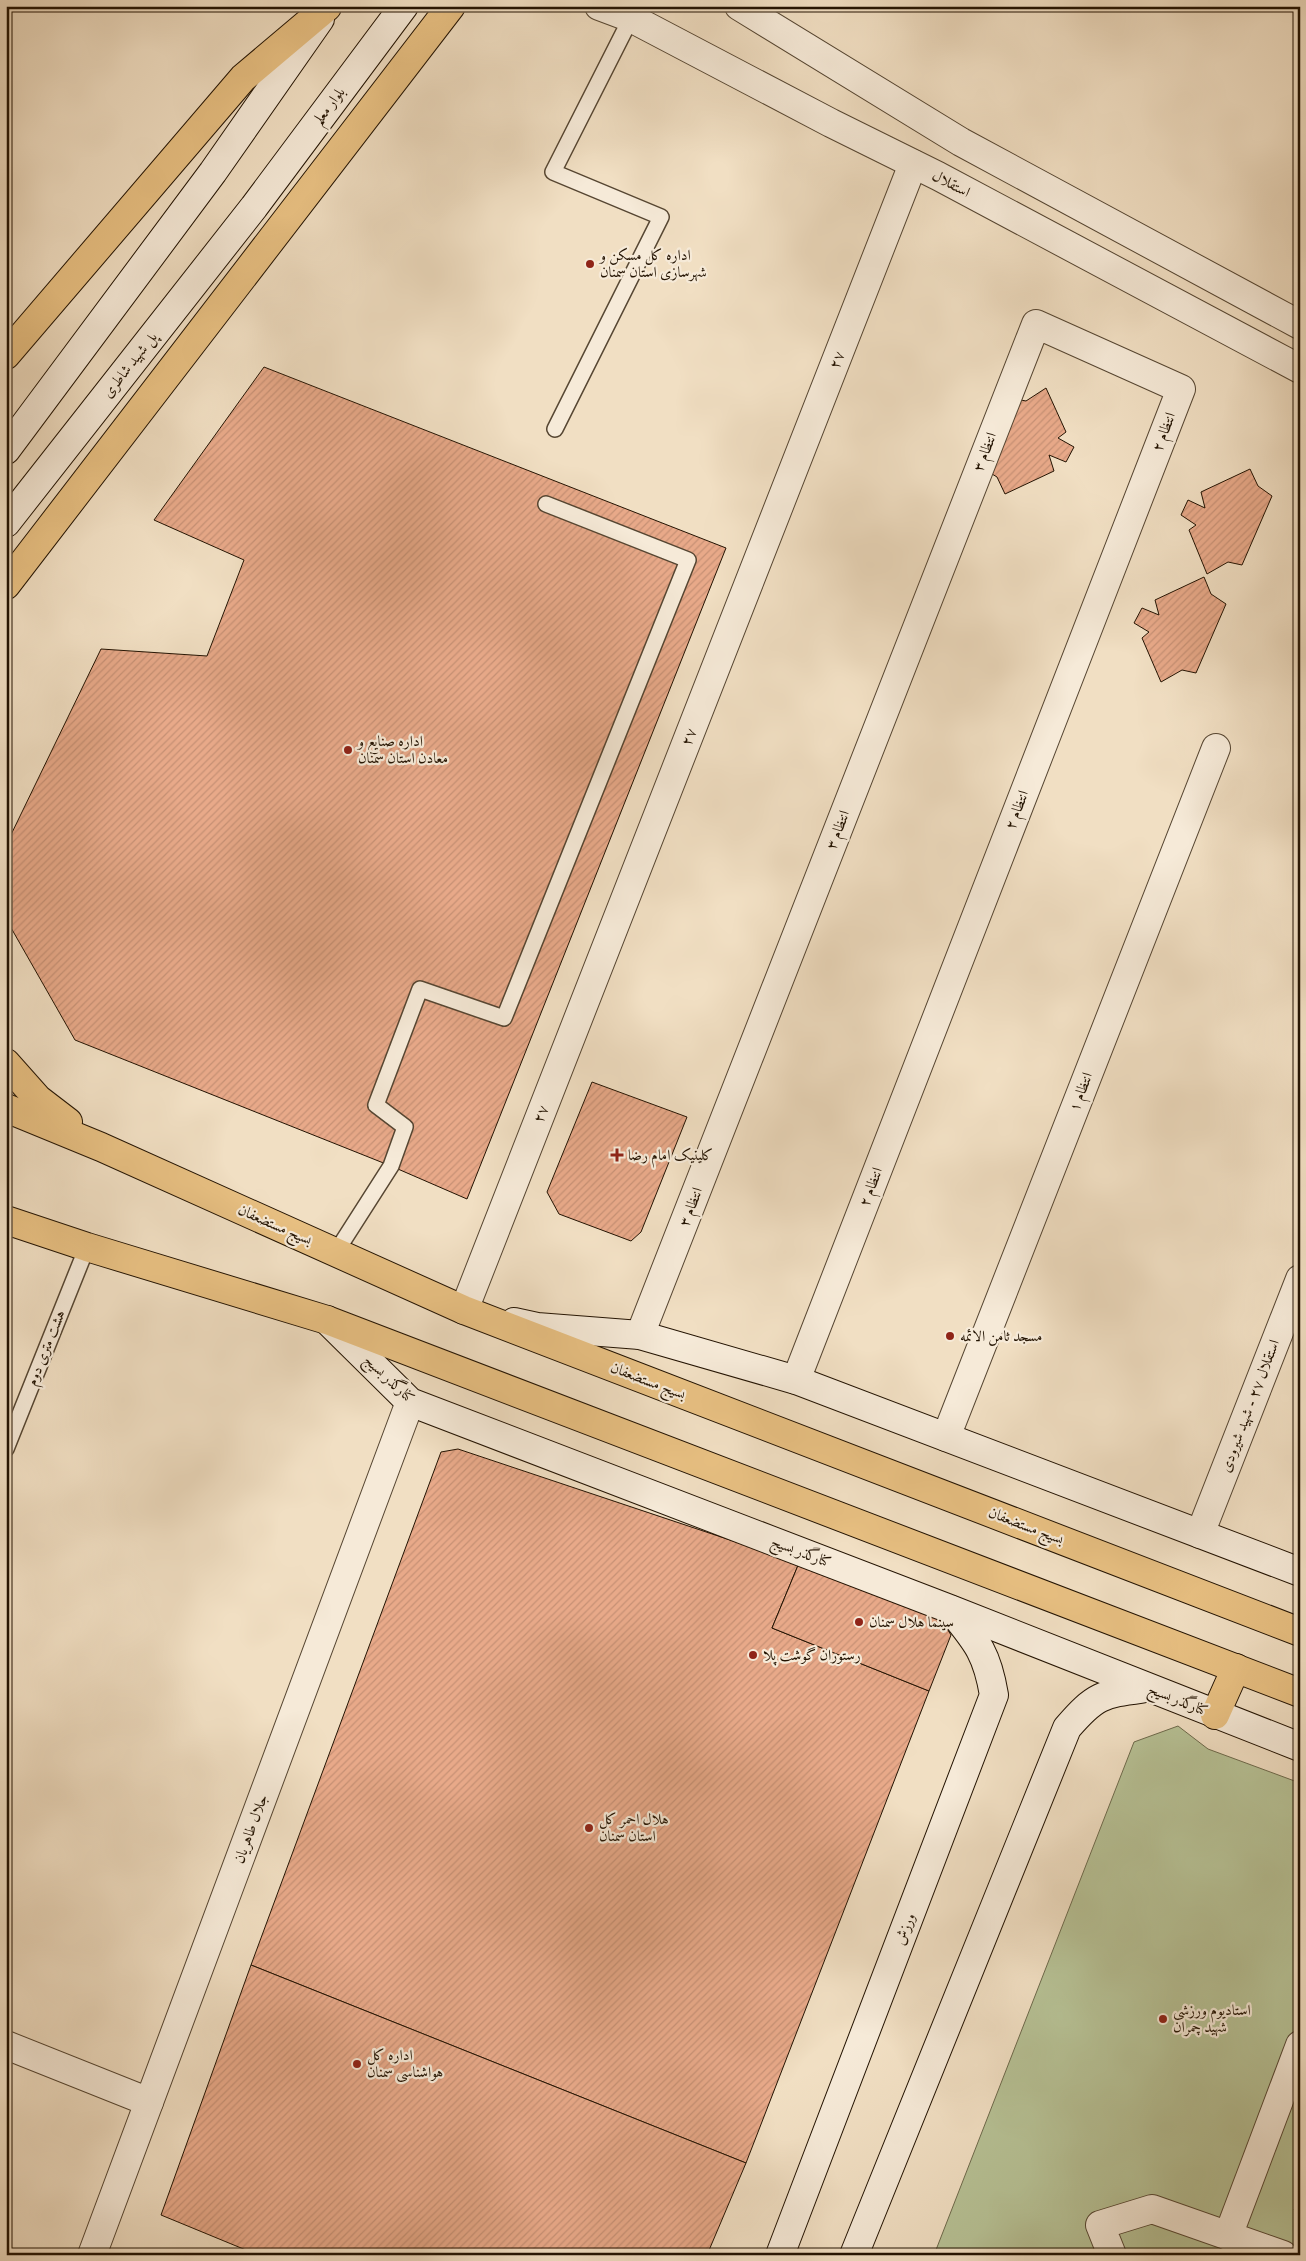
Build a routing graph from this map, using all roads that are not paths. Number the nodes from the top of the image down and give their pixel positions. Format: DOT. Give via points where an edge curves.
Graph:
graph roads {
  1 [pos="404,6"];
  2 [pos="451,6"];
  3 [pos="599,6"];
  4 [pos="739,6"];
  5 [pos="328,7"];
  6 [pos="631,18"];
  7 [pos="913,164"];
  8 [pos="254,207"];
  9 [pos="1036,324"];
  10 [pos="1300,325"];
  11 [pos="6,354"];
  12 [pos="1300,369"];
  13 [pos="555,429"];
  14 [pos="6,450"];
  15 [pos="546,504"];
  16 [pos="6,523"];
  17 [pos="6,585"];
  18 [pos="1216,748"];
  19 [pos="6,1063"];
  20 [pos="6,1108"];
  21 [pos="101,1147"];
  22 [pos="6,1220"];
  23 [pos="87,1247"];
  24 [pos="336,1252"];
  25 [pos="1300,1279"];
  26 [pos="464,1310"];
  27 [pos="327,1320"];
  28 [pos="640,1335"];
  29 [pos="796,1380"];
  30 [pos="410,1402"];
  31 [pos="946,1437"];
  32 [pos="6,1449"];
  33 [pos="1200,1534"];
  34 [pos="1300,1572"];
  35 [pos="950,1609"];
  36 [pos="1300,1632"];
  37 [pos="1236,1668"];
  38 [pos="1147,1688"];
  39 [pos="1300,1692"];
  40 [pos="1215,1715"];
  41 [pos="1300,1747"];
  42 [pos="6,2045"];
  43 [pos="1300,2045"];
  44 [pos="150,2102"];
  45 [pos="1228,2236"];
  46 [pos="92,2255"];
  47 [pos="780,2255"];
  48 [pos="854,2255"];
  49 [pos="1112,2255"];
  50 [pos="1283,2255"];
  1 -- 8 [label="street, بلوار معلم"];
  2 -- 17 [label="main road"];
  3 -- 6 [label="street, استقلال"];
  4 -- 10 [label="street" via="961,142"];
  5 -- 11 [label="main road" via="243,78"];
  5 -- 14 [label="street" via="213,172"];
  6 -- 7 [label="street, استقلال"];
  6 -- 13 [label="lane" via="553,172 661,217"];
  7 -- 12 [label="street, استقلال"];
  7 -- 26 [label="street, ۲۷"];
  8 -- 16 [label="street, پل شهید شاطری"];
  9 -- 28 [label="street, انتظام ۳"];
  9 -- 29 [label="street, انتظام ۲" via="1181,389"];
  15 -- 24 [label="lane" via="688,560 504,1018 420,989 376,1105 405,1127 391,1166"];
  18 -- 31 [label="street, انتظام ۱"];
  19 -- 21 [label="main road" via="38,1100"];
  20 -- 21 [label="main road, بسیج مستضعفان"];
  21 -- 24 [label="main road, بسیج مستضعفان"];
  22 -- 23 [label="main road"];
  23 -- 27 [label="main road"];
  23 -- 32 [label="lane, هشت متری دوم"];
  24 -- 26 [label="main road, بسیج مستضعفان"];
  25 -- 33 [label="street, استقلال ۲۷ - شهید شیرودی"];
  26 -- 28 [label="street" via="537,1327"];
  26 -- 36 [label="main road, بسیج مستضعفان"];
  27 -- 30 [label="street, کنارگذر بسیج"];
  27 -- 37 [label="main road"];
  28 -- 29 [label="street"];
  29 -- 31 [label="street"];
  30 -- 35 [label="street, کنارگذر بسیج"];
  30 -- 44 [label="street, جلال طاهریان"];
  31 -- 33 [label="street"];
  33 -- 34 [label="street"];
  35 -- 38 [label="street, کنارگذر بسیج"];
  35 -- 47 [label="street, ورزش" via="980,1646 991,1673 994,1695"];
  37 -- 39 [label="main road"];
  37 -- 40 [label="main road"];
  38 -- 40 [label="street, کنارگذر بسیج"];
  38 -- 48 [label="street" via="1107,1693 1085,1707 1067,1728"];
  40 -- 41 [label="street, کنارگذر بسیج"];
  42 -- 44 [label="street"];
  43 -- 45 [label="street"];
  44 -- 46 [label="street, جلال طاهریان"];
  45 -- 49 [label="street" via="1152,2209 1100,2226"];
  45 -- 50 [label="street"];
}
